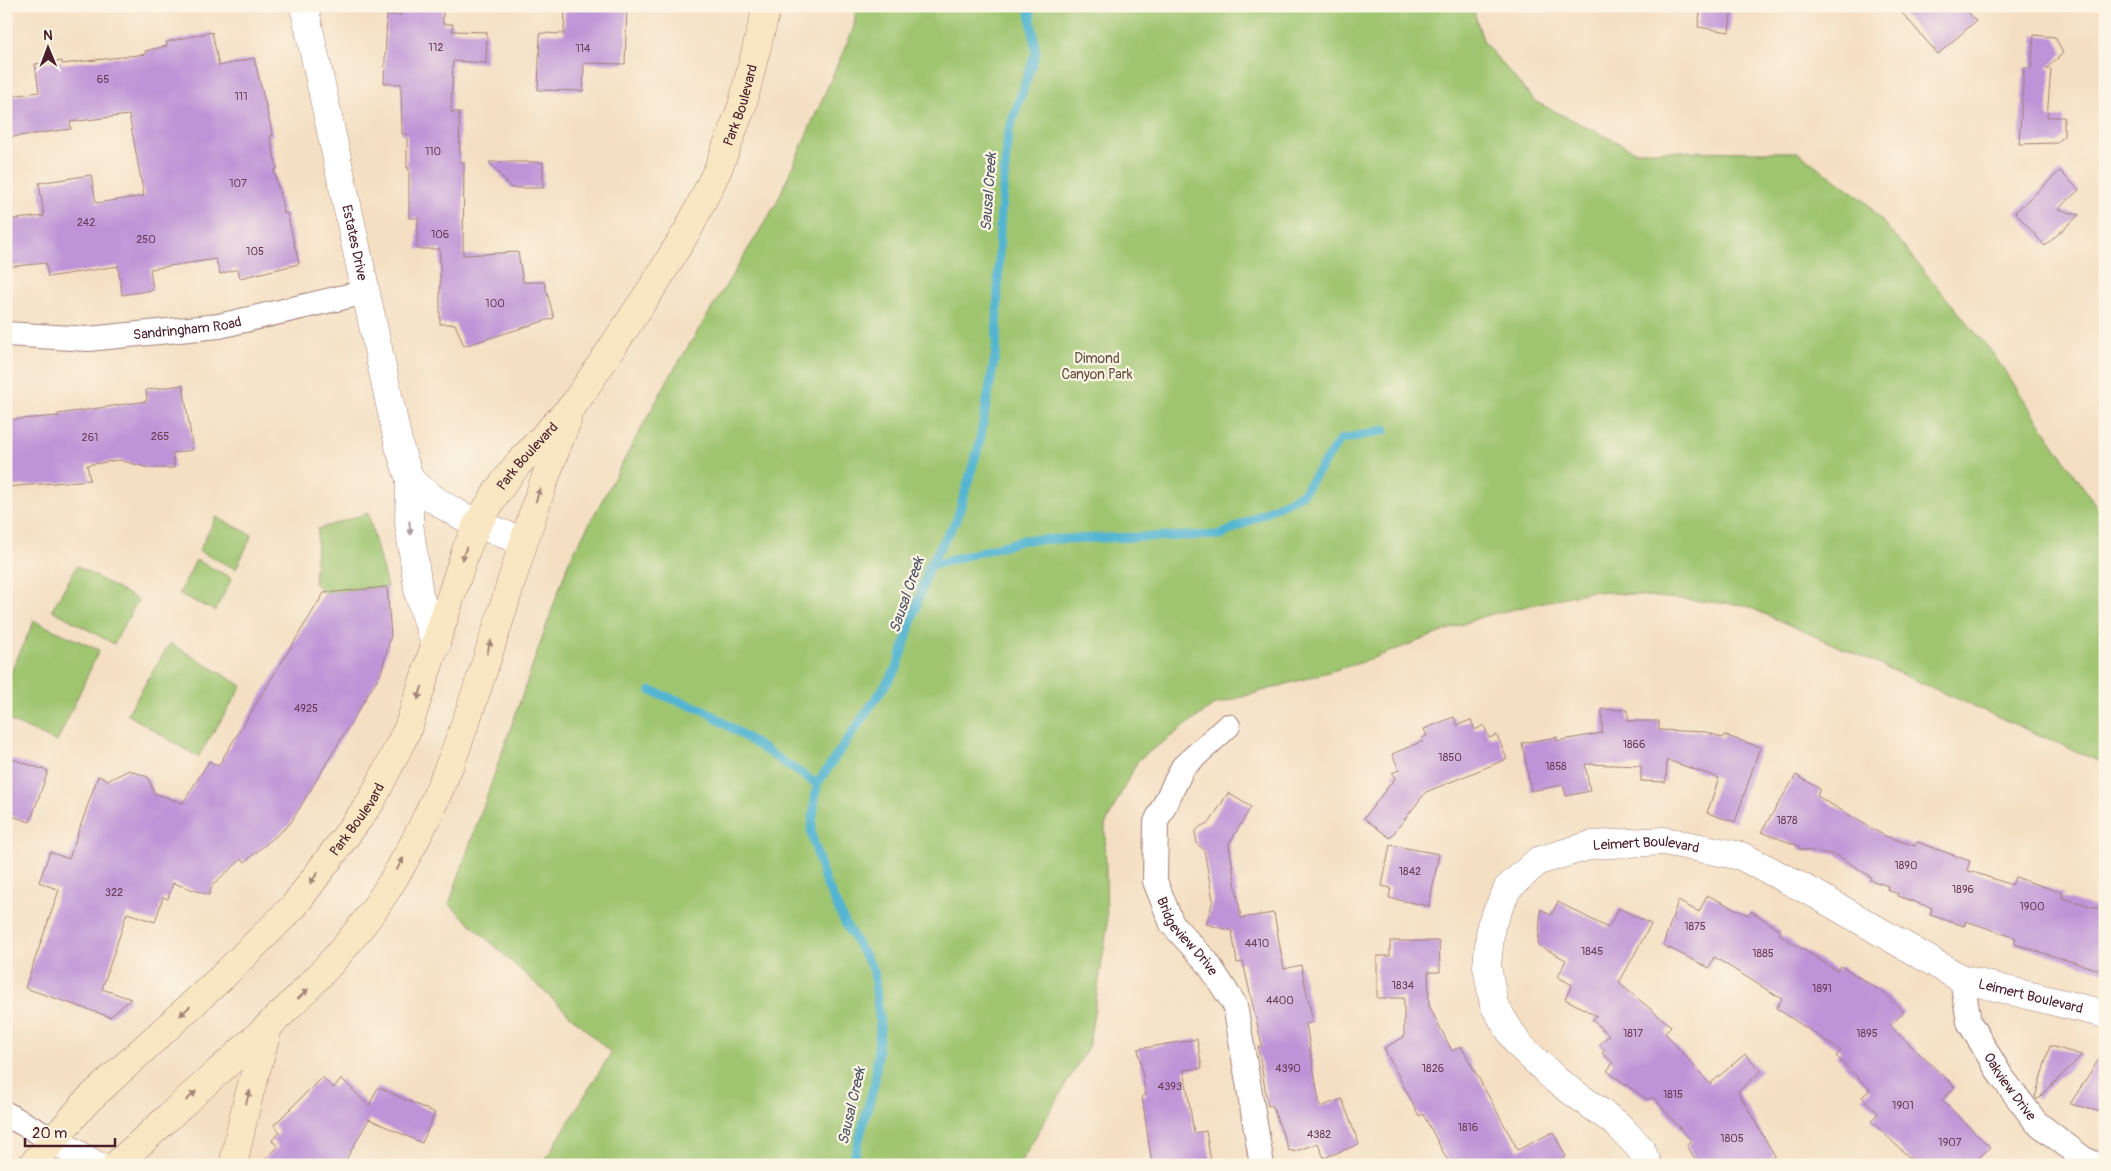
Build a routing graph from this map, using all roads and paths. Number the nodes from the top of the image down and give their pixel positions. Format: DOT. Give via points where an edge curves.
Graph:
graph roads {
  1 [pos="304,6"];
  2 [pos="767,6"];
  3 [pos="366,292"];
  4 [pos="6,334"];
  5 [pos="575,403"];
  6 [pos="410,480"];
  7 [pos="477,525"];
  8 [pos="523,541"];
  9 [pos="436,646"];
  10 [pos="1228,726"];
  11 [pos="1962,979"];
  12 [pos="2105,1014"];
  13 [pos="268,1028"];
  14 [pos="6,1114"];
  15 [pos="53,1140"];
  16 [pos="32,1165"];
  17 [pos="96,1165"];
  18 [pos="116,1165"];
  19 [pos="235,1165"];
  20 [pos="1262,1165"];
  21 [pos="1648,1165"];
  22 [pos="2098,1165"];
  1 -- 3 [label="street, Estates Drive"];
  2 -- 5 [label="main road, Park Boulevard" via="742,106 718,169 689,228"];
  3 -- 4 [label="street, Sandringham Road" via="219,326 88,338"];
  3 -- 6 [label="street, Estates Drive" via="399,446"];
  5 -- 7 [label="main road, Park Boulevard" via="517,465"];
  8 -- 5 [label="main road, Park Boulevard, one-way" via="542,483"];
  6 -- 7 [label="street" via="423,492"];
  6 -- 9 [label="street, Estates Drive, one-way" via="409,523 418,586"];
  7 -- 8 [label="street"];
  7 -- 9 [label="main road, Park Boulevard, one-way"];
  13 -- 8 [label="main road, Park Boulevard, one-way" via="326,970 381,899 414,839 446,772 475,693"];
  9 -- 15 [label="main road, Park Boulevard, one-way" via="408,728 371,802 294,906 87,1101"];
  10 -- 20 [label="street, Bridgeview Drive" via="1183,766 1156,822 1155,881 1172,924 1207,962 1235,1005"];
  11 -- 12 [label="street, Leimert Boulevard"];
  11 -- 21 [label="street, Leimert Boulevard" via="1815,894 1741,856 1664,841 1592,845 1538,861 1508,888 1491,925 1487,966 1494,1005 1518,1044 1556,1080 1617,1124 1641,1149"];
  11 -- 22 [label="street, Oakview Drive" via="1969,1022 2001,1076 2036,1122 2084,1159"];
  18 -- 13 [label="main road, Park Boulevard, one-way"];
  19 -- 13 [label="main road, one-way" via="246,1106"];
  14 -- 15 [label="street"];
  15 -- 16 [label="main road, Park Boulevard"];
  15 -- 17 [label="street"];
}
